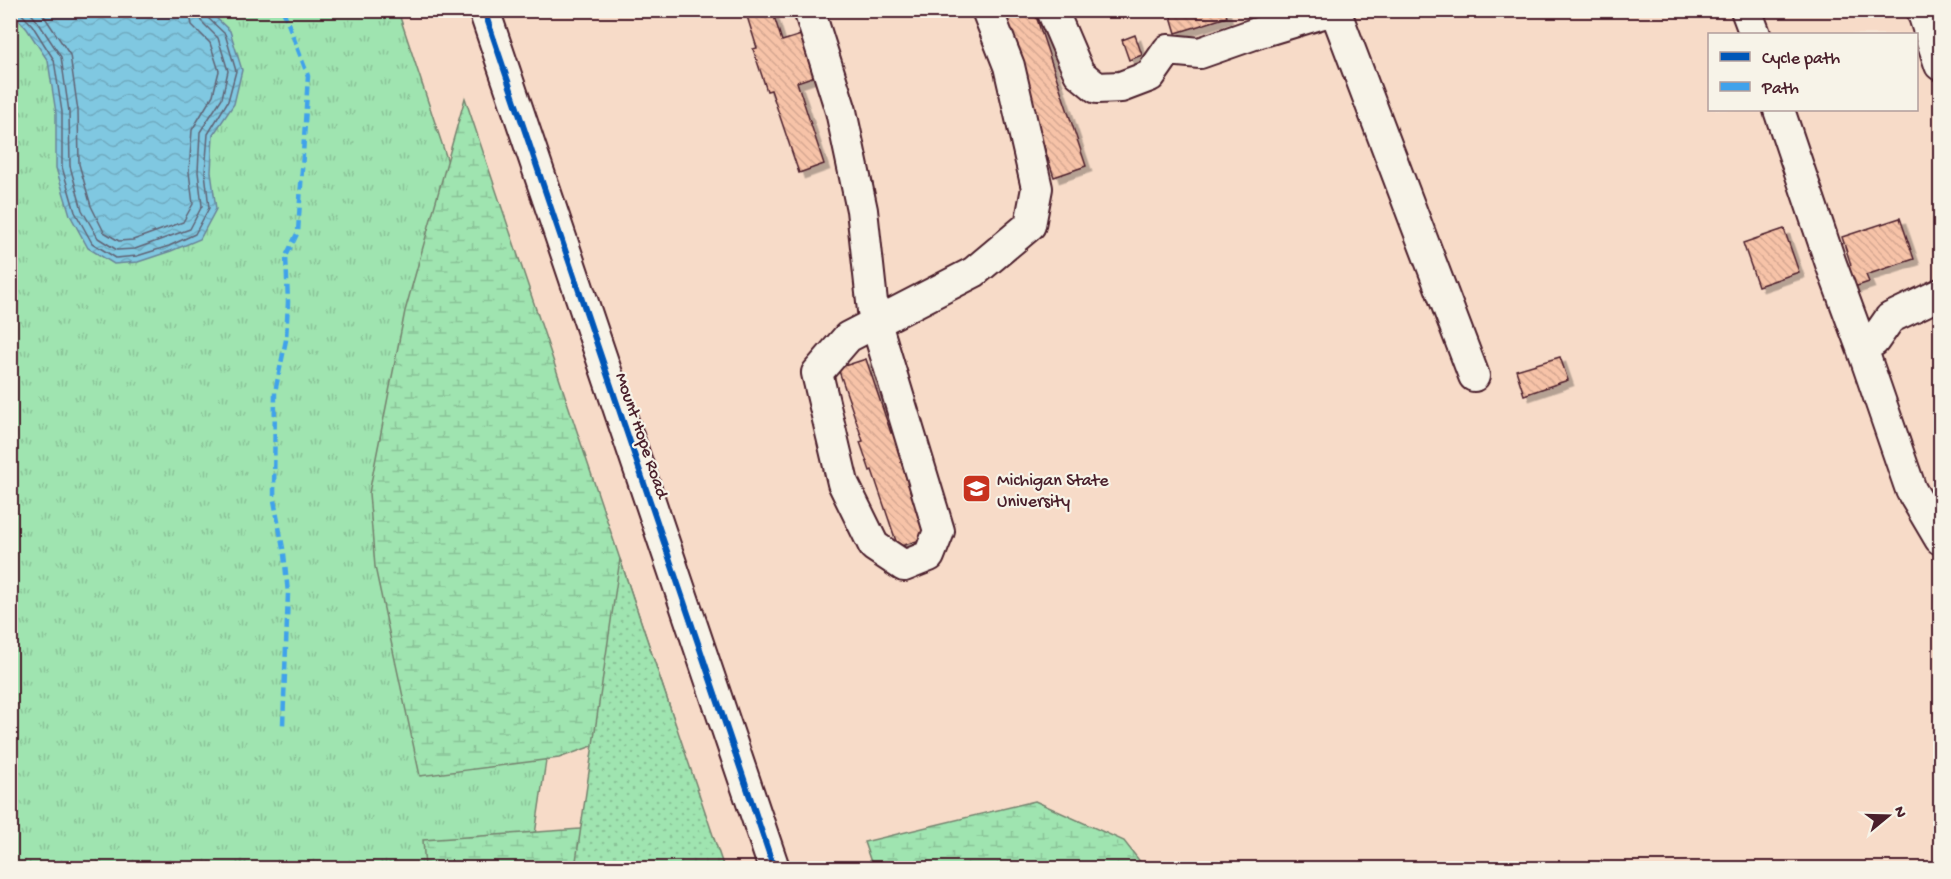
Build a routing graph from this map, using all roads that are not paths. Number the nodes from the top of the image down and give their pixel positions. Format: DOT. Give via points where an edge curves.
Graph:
graph roads {
  1 [pos="484,10"];
  2 [pos="810,10"];
  3 [pos="987,10"];
  4 [pos="1052,10"];
  5 [pos="1334,10"];
  6 [pos="1746,10"];
  7 [pos="1922,10"];
  8 [pos="1755,33"];
  9 [pos="1941,65"];
  10 [pos="1779,111"];
  11 [pos="1941,294"];
  12 [pos="876,323"];
  13 [pos="1862,348"];
  14 [pos="1474,376"];
  15 [pos="1941,539"];
  16 [pos="774,868"];
  1 -- 16 [label="street, Mount Hope Road"];
  2 -- 12 [label="street" via="841,111 862,210"];
  3 -- 12 [label="street" via="1009,66 1037,188 1030,225 974,272"];
  4 -- 5 [label="street" via="1079,74 1097,88 1121,87 1150,76 1168,50 1200,53"];
  5 -- 14 [label="street"];
  6 -- 8 [label="street"];
  7 -- 9 [label="street"];
  10 -- 13 [label="street"];
  11 -- 13 [label="street" via="1890,318 1874,341"];
  12 -- 12 [label="street" via="848,337 817,373 843,483 874,546 904,566 930,556 939,531"];
  13 -- 15 [label="street" via="1911,490"];
}
